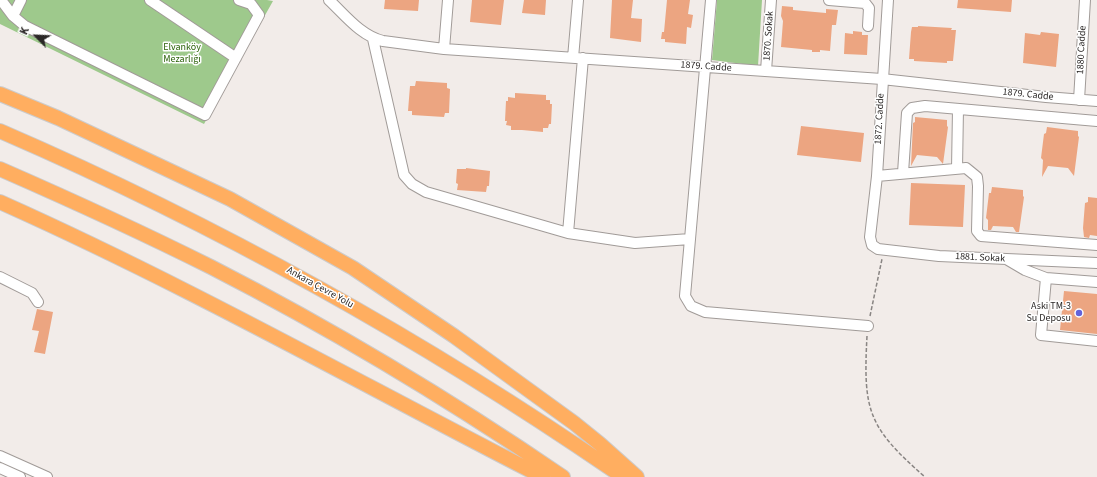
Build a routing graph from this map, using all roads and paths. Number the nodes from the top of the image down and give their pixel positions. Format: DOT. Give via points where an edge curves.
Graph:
graph roads {
  1 [pos="0,0"];
  2 [pos="21,0"];
  3 [pos="150,0"];
  4 [pos="239,0"];
  5 [pos="329,0"];
  6 [pos="448,0"];
  7 [pos="578,0"];
  8 [pos="711,0"];
  9 [pos="771,0"];
  10 [pos="829,0"];
  11 [pos="888,0"];
  12 [pos="1085,0"];
  13 [pos="13,16"];
  14 [pos="868,26"];
  15 [pos="373,39"];
  16 [pos="444,49"];
  17 [pos="236,58"];
  18 [pos="578,58"];
  19 [pos="705,66"];
  20 [pos="766,71"];
  21 [pos="882,79"];
  22 [pos="0,94"];
  23 [pos="1079,100"];
  24 [pos="1097,101"];
  25 [pos="958,109"];
  26 [pos="1097,121"];
  27 [pos="0,131"];
  28 [pos="0,169"];
  29 [pos="957,169"];
  30 [pos="904,173"];
  31 [pos="877,176"];
  32 [pos="0,202"];
  33 [pos="568,233"];
  34 [pos="690,239"];
  35 [pos="1097,245"];
  36 [pos="884,249"];
  37 [pos="1006,259"];
  38 [pos="1097,263"];
  39 [pos="0,277"];
  40 [pos="1046,278"];
  41 [pos="1097,282"];
  42 [pos="38,302"];
  43 [pos="868,326"];
  44 [pos="1097,341"];
  45 [pos="0,456"];
  46 [pos="0,468"];
  47 [pos="20,477"];
  48 [pos="47,477"];
  49 [pos="544,477"];
  50 [pos="563,477"];
  51 [pos="623,477"];
  52 [pos="637,477"];
  53 [pos="924,477"];
  1 -- 13 [label="street"];
  2 -- 13 [label="street"];
  3 -- 17 [label="street"];
  4 -- 17 [label="street" via="251,4 259,15"];
  5 -- 15 [label="street, 1879. Cadde" via="364,34"];
  6 -- 16 [label="street"];
  7 -- 18 [label="street"];
  8 -- 19 [label="street"];
  9 -- 20 [label="street, 1870. Sokak"];
  10 -- 14 [label="street" via="865,3 869,8"];
  11 -- 21 [label="street, 1872. Cadde"];
  12 -- 23 [label="street, 1880 Cadde"];
  13 -- 17 [label="street" via="25,26 205,115"];
  15 -- 16 [label="street, 1879. Cadde"];
  15 -- 33 [label="street" via="404,175 412,184 426,192"];
  16 -- 18 [label="street, 1879. Cadde"];
  18 -- 19 [label="street, 1879. Cadde"];
  18 -- 33 [label="street"];
  19 -- 20 [label="street, 1879. Cadde"];
  19 -- 34 [label="street"];
  20 -- 21 [label="street, 1879. Cadde"];
  21 -- 23 [label="street, 1879. Cadde"];
  21 -- 31 [label="street, 1872. Cadde"];
  22 -- 52 [label="highway" via="224,196 348,265 420,312 574,423"];
  23 -- 24 [label="street, 1879. Cadde"];
  25 -- 26 [label="street"];
  25 -- 29 [label="street"];
  25 -- 30 [label="street" via="925,106 912,108 907,113"];
  27 -- 51 [label="highway, Ankara Çevre Yolu" via="136,192 261,255 466,373"];
  28 -- 50 [label="highway" via="95,211 271,299 431,391"];
  29 -- 30 [label="street"];
  29 -- 35 [label="street" via="966,168 977,177 976,230 981,236"];
  30 -- 31 [label="street"];
  31 -- 36 [label="street, 1872. Cadde" via="870,237 872,245"];
  32 -- 49 [label="highway" via="172,283"];
  33 -- 34 [label="street" via="635,243"];
  34 -- 43 [label="street" via="685,296 691,306 700,311"];
  36 -- 37 [label="street, 1881. Sokak" via="939,256"];
  36 -- 43 [label="path"];
  37 -- 38 [label="street, 1881. Sokak"];
  37 -- 40 [label="street"];
  39 -- 42 [label="street" via="32,293"];
  40 -- 41 [label="street"];
  40 -- 44 [label="street" via="1041,335"];
  43 -- 53 [label="path" via="865,384 871,412 892,447"];
  45 -- 48 [label="street"];
  46 -- 47 [label="street"];
}
